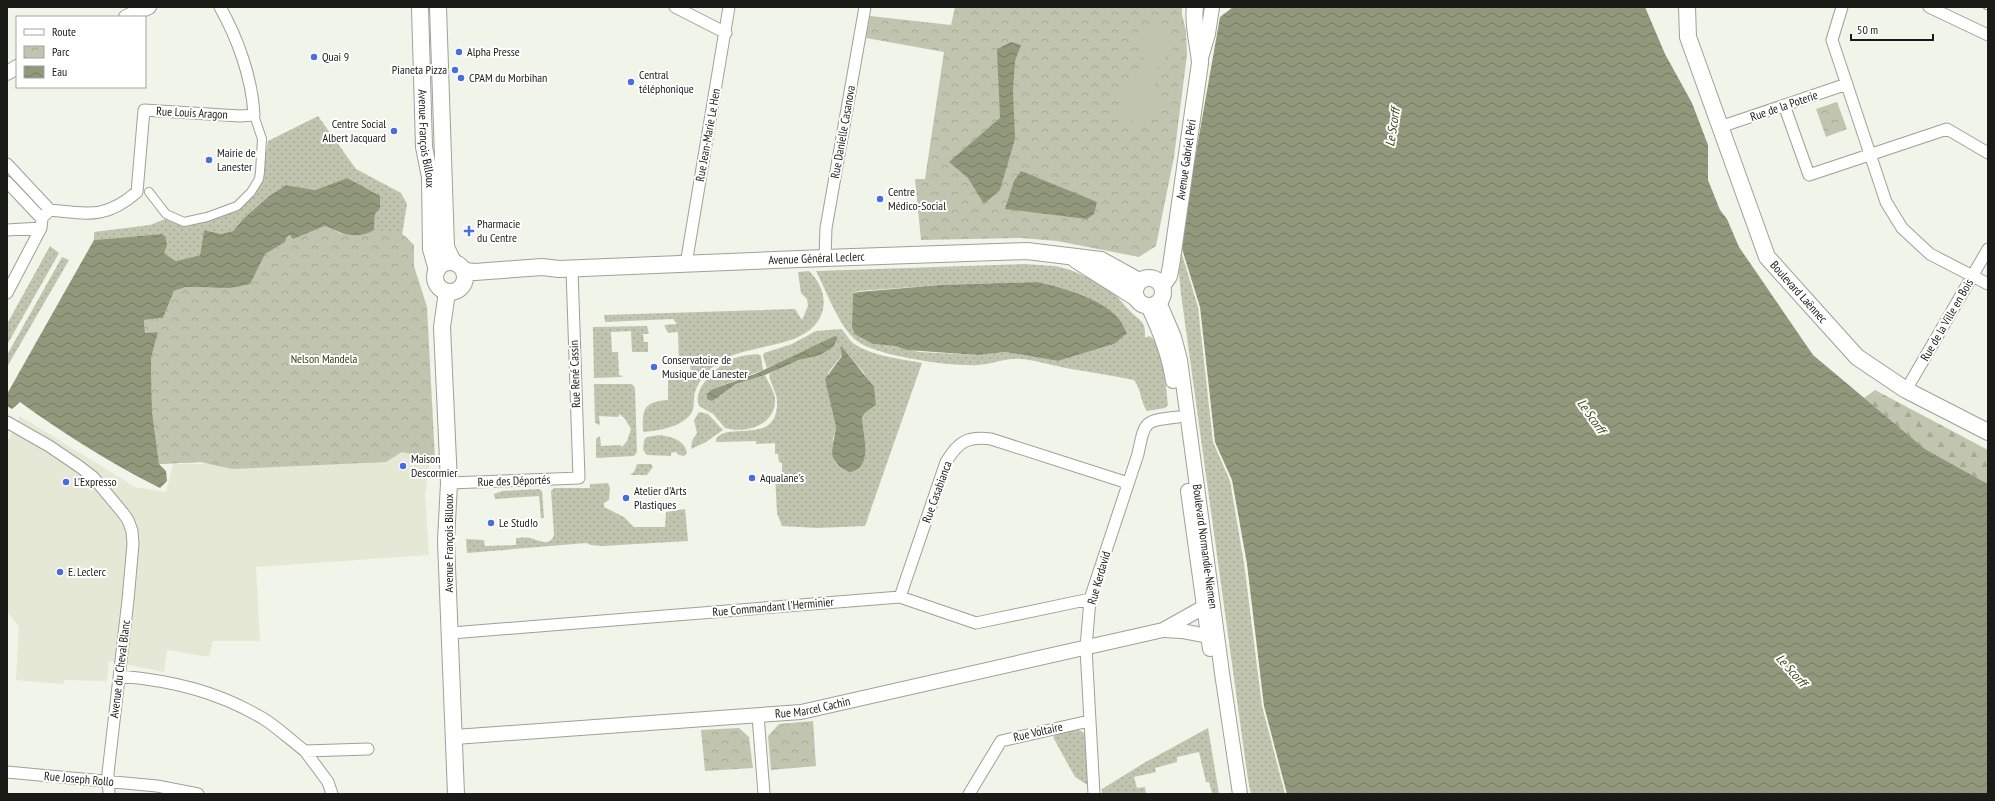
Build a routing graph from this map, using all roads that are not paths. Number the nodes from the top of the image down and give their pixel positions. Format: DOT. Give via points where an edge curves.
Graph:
graph roads {
  1 [pos="149,7"];
  2 [pos="220,7"];
  3 [pos="420,7"];
  4 [pos="438,7"];
  5 [pos="675,7"];
  6 [pos="729,7"];
  7 [pos="865,7"];
  8 [pos="1195,7"];
  9 [pos="1212,7"];
  10 [pos="1687,7"];
  11 [pos="1842,7"];
  12 [pos="1930,7"];
  13 [pos="128,16"];
  14 [pos="726,33"];
  15 [pos="1988,35"];
  16 [pos="1200,64"];
  17 [pos="16,68"];
  18 [pos="7,73"];
  19 [pos="1847,84"];
  20 [pos="1784,105"];
  21 [pos="254,115"];
  22 [pos="1720,127"];
  23 [pos="1988,153"];
  24 [pos="1871,155"];
  25 [pos="7,164"];
  26 [pos="7,182"];
  27 [pos="149,192"];
  28 [pos="50,210"];
  29 [pos="42,223"];
  30 [pos="7,230"];
  31 [pos="1988,249"];
  32 [pos="825,258"];
  33 [pos="1073,258"];
  34 [pos="686,264"];
  35 [pos="566,269"];
  36 [pos="437,270"];
  37 [pos="461,271"];
  38 [pos="1972,276"];
  39 [pos="1151,282"];
  40 [pos="1988,284"];
  41 [pos="446,292"];
  42 [pos="7,293"];
  43 [pos="1148,302"];
  44 [pos="1906,390"];
  45 [pos="1178,417"];
  46 [pos="7,422"];
  47 [pos="1988,432"];
  48 [pos="579,478"];
  49 [pos="449,483"];
  50 [pos="1128,483"];
  51 [pos="900,597"];
  52 [pos="1090,599"];
  53 [pos="1204,607"];
  54 [pos="1163,630"];
  55 [pos="451,633"];
  56 [pos="1208,636"];
  57 [pos="1086,648"];
  58 [pos="120,676"];
  59 [pos="758,715"];
  60 [pos="1089,721"];
  61 [pos="455,737"];
  62 [pos="368,749"];
  63 [pos="305,752"];
  64 [pos="7,772"];
  65 [pos="109,782"];
  66 [pos="108,794"];
  67 [pos="198,794"];
  68 [pos="332,794"];
  69 [pos="456,794"];
  70 [pos="764,794"];
  71 [pos="969,794"];
  72 [pos="1094,794"];
  73 [pos="1231,794"];
  74 [pos="1240,794"];
  1 -- 13 [label="street"];
  2 -- 21 [label="street" via="235,37 252,95"];
  3 -- 36 [label="main road, Avenue François Billoux" via="424,147 430,177 431,249"];
  4 -- 37 [label="main road, Avenue François Billoux" via="446,247"];
  5 -- 14 [label="street"];
  6 -- 14 [label="street, Rue Jean-Marie Le Hen"];
  7 -- 32 [label="street, Rue Danielle Casanova" via="826,228"];
  8 -- 16 [label="main road, Avenue Gabriel Péri"];
  9 -- 16 [label="street, Avenue Gabriel Péri"];
  10 -- 22 [label="main road, Boulevard Laënnec" via="1688,36"];
  11 -- 19 [label="street" via="1832,40"];
  12 -- 15 [label="street"];
  14 -- 34 [label="street, Rue Jean-Marie Le Hen"];
  16 -- 39 [label="main road, Avenue Gabriel Péri" via="1169,276"];
  17 -- 18 [label="street"];
  19 -- 20 [label="street, Rue de la Poterie"];
  19 -- 24 [label="street"];
  20 -- 22 [label="street, Rue de la Poterie"];
  20 -- 24 [label="street" via="1809,175"];
  21 -- 27 [label="street" via="262,139 259,179 251,192 237,206 184,222 166,214"];
  21 -- 28 [label="street, Rue Louis Aragon" via="144,110 137,192 125,202 104,212 86,214"];
  22 -- 44 [label="main road, Boulevard Laënnec" via="1767,257 1856,357"];
  23 -- 24 [label="street" via="1947,129"];
  24 -- 38 [label="street" via="1886,202 1902,228 1930,254"];
  25 -- 28 [label="street"];
  26 -- 29 [label="street"];
  28 -- 29 [label="street"];
  29 -- 30 [label="street"];
  29 -- 42 [label="street"];
  31 -- 38 [label="street, Rue de la Ville en Bois"];
  32 -- 33 [label="main road, Avenue Général Leclerc" via="1027,251"];
  32 -- 34 [label="main road, Avenue Général Leclerc"];
  33 -- 39 [label="main road, Avenue Général Leclerc" via="1101,260"];
  33 -- 43 [label="main road, Avenue Général Leclerc"];
  34 -- 35 [label="main road, Avenue Général Leclerc"];
  35 -- 37 [label="main road, Avenue Général Leclerc" via="543,275"];
  35 -- 48 [label="street, Rue René Cassin"];
  36 -- 37 [label="main road" via="444,264"];
  36 -- 41 [label="main road, Avenue François Billoux" via="435,274 438,288"];
  37 -- 41 [label="main road" via="458,291"];
  38 -- 40 [label="street"];
  38 -- 44 [label="street, Rue de la Ville en Bois"];
  39 -- 43 [label="main road" via="1163,296"];
  39 -- 43 [label="main road" via="1134,290"];
  41 -- 49 [label="main road, Avenue François Billoux" via="442,327"];
  43 -- 45 [label="street, Boulevard Normandie-Niemen" via="1171,363"];
  43 -- 74 [label="street, Boulevard Normandie-Niemen" via="1174,337 1180,360"];
  44 -- 47 [label="main road, Boulevard Laënnec"];
  45 -- 50 [label="street, Rue Kerdavid" via="1154,420 1145,426"];
  45 -- 53 [label="street, Boulevard Normandie-Niemen"];
  46 -- 58 [label="street, Avenue du Cheval Blanc" via="49,446 93,477 128,520 133,544"];
  48 -- 49 [label="street, Rue des Déportés"];
  49 -- 55 [label="main road, Avenue François Billoux" via="446,541"];
  50 -- 51 [label="street, Rue Casabianca" via="991,439 978,438 961,443 946,462"];
  50 -- 52 [label="street, Rue Kerdavid"];
  51 -- 52 [label="street, Rue Commandant l'Herminier" via="976,623"];
  51 -- 55 [label="street, Rue Commandant l'Herminier"];
  52 -- 57 [label="street, Rue Kerdavid"];
  53 -- 54 [label="street, Rue Marcel Cachin"];
  53 -- 56 [label="street, Boulevard Normandie-Niemen"];
  54 -- 56 [label="street, Rue Marcel Cachin"];
  54 -- 57 [label="street, Rue Marcel Cachin"];
  55 -- 61 [label="main road, Avenue François Billoux"];
  56 -- 73 [label="street, Boulevard Normandie-Niemen"];
  57 -- 59 [label="street, Rue Marcel Cachin" via="801,712"];
  57 -- 60 [label="street, Rue Kerdavid"];
  58 -- 63 [label="street" via="189,686 230,701 265,720"];
  58 -- 65 [label="street, Avenue du Cheval Blanc" via="108,772"];
  59 -- 61 [label="street, Rue Marcel Cachin"];
  59 -- 70 [label="street"];
  60 -- 71 [label="street, Rue Voltaire" via="1001,741"];
  60 -- 72 [label="street, Rue Kerdavid"];
  61 -- 69 [label="main road, Avenue François Billoux"];
  62 -- 63 [label="street"];
  63 -- 68 [label="street" via="328,782"];
  64 -- 65 [label="street, Rue Joseph Rollo"];
  65 -- 66 [label="street, Avenue du Cheval Blanc"];
  65 -- 67 [label="street, Rue Joseph Rollo" via="157,786"];
}
